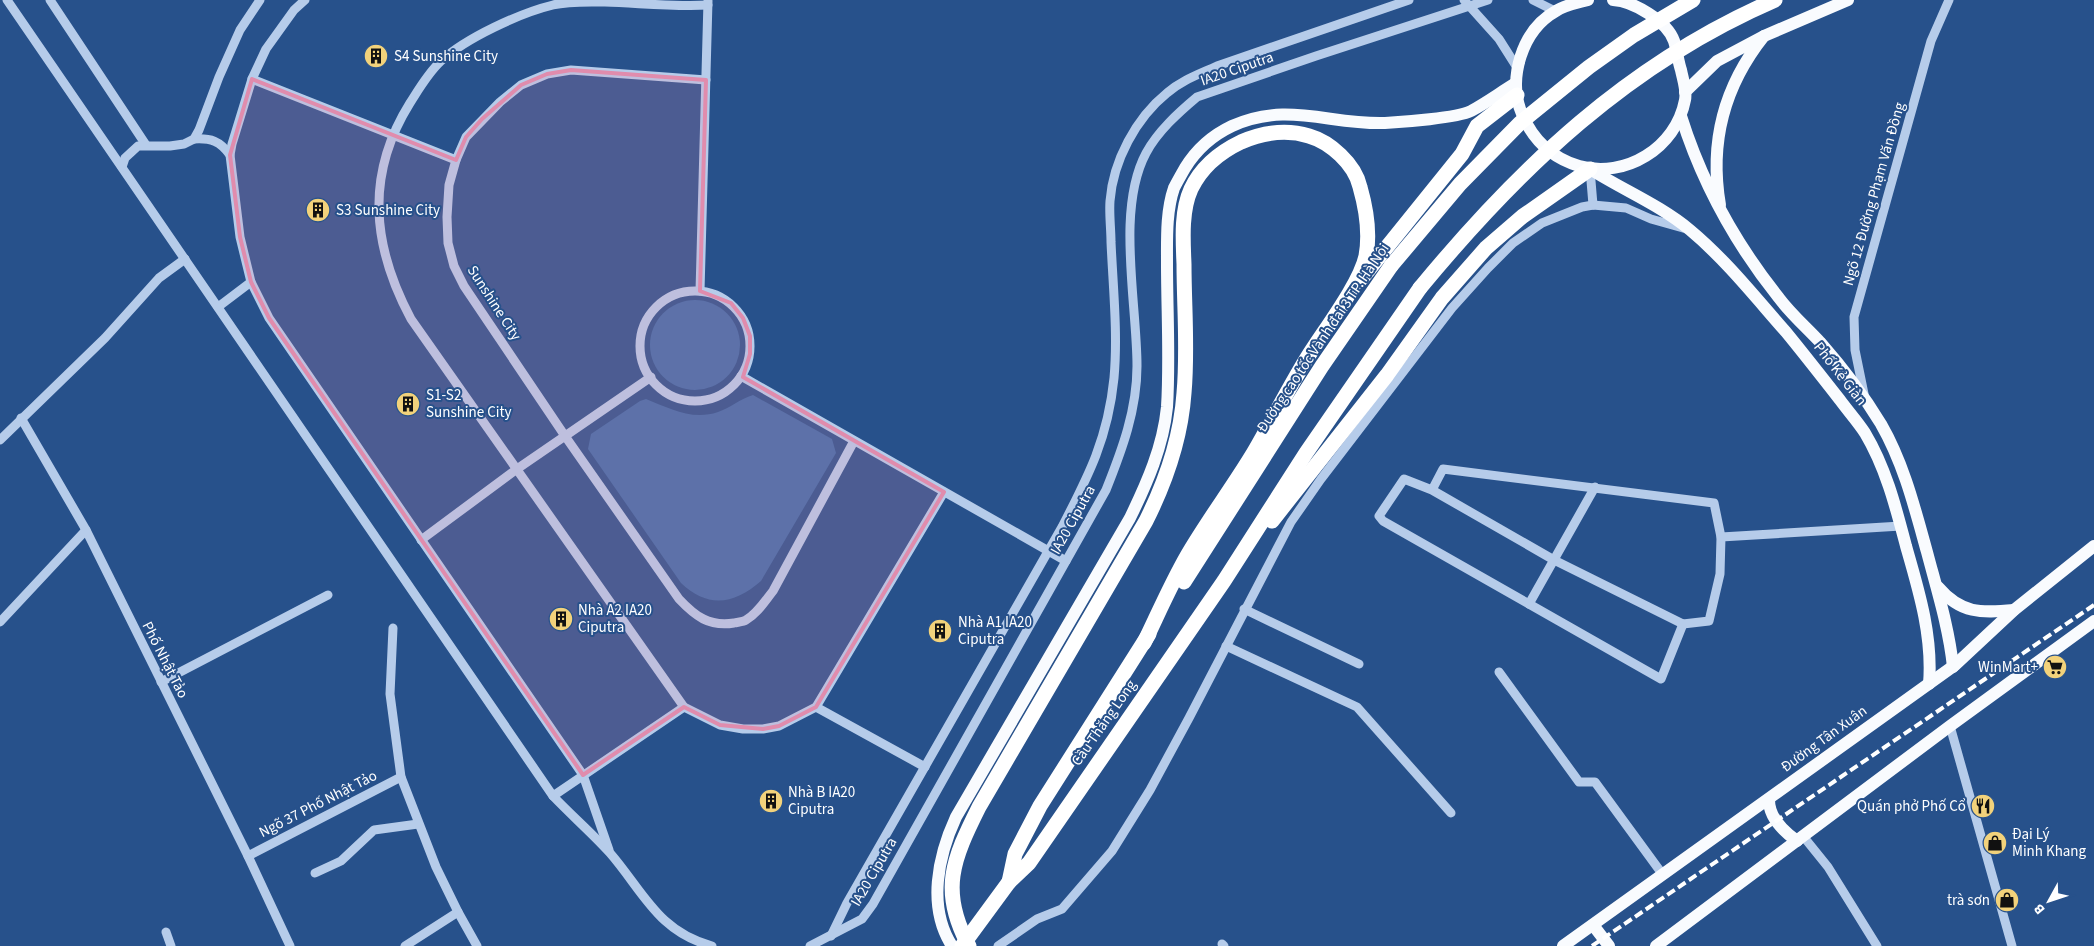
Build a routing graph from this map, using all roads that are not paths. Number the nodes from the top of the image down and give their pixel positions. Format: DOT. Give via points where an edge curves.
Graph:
graph roads {
  1 [pos="7,0"];
  2 [pos="50,0"];
  3 [pos="260,0"];
  4 [pos="305,0"];
  5 [pos="1409,0"];
  6 [pos="1488,0"];
  7 [pos="1533,0"];
  8 [pos="1588,0"];
  9 [pos="1613,0"];
  10 [pos="1618,0"];
  11 [pos="1692,0"];
  12 [pos="1775,0"];
  13 [pos="1848,0"];
  14 [pos="1949,0"];
  15 [pos="708,2"];
  16 [pos="1466,3"];
  17 [pos="1555,11"];
  18 [pos="1764,36"];
  19 [pos="1518,69"];
  20 [pos="252,78"];
  21 [pos="706,80"];
  22 [pos="1516,89"];
  23 [pos="1686,92"];
  24 [pos="1681,116"];
  25 [pos="393,135"];
  26 [pos="194,139"];
  27 [pos="146,145"];
  28 [pos="230,155"];
  29 [pos="456,160"];
  30 [pos="122,167"];
  31 [pos="1590,169"];
  32 [pos="1593,205"];
  33 [pos="1722,215"];
  34 [pos="1688,229"];
  35 [pos="185,259"];
  36 [pos="251,282"];
  37 [pos="700,291"];
  38 [pos="1341,304"];
  39 [pos="218,307"];
  40 [pos="1839,367"];
  41 [pos="741,376"];
  42 [pos="651,377"];
  43 [pos="1824,379"];
  44 [pos="1865,400"];
  45 [pos="22,418"];
  46 [pos="565,436"];
  47 [pos="0,440"];
  48 [pos="854,440"];
  49 [pos="517,469"];
  50 [pos="1595,487"];
  51 [pos="1432,490"];
  52 [pos="944,492"];
  53 [pos="1901,526"];
  54 [pos="86,530"];
  55 [pos="1721,537"];
  56 [pos="421,540"];
  57 [pos="2093,547"];
  58 [pos="1048,551"];
  59 [pos="1554,560"];
  60 [pos="1066,561"];
  61 [pos="1224,581"];
  62 [pos="1936,585"];
  63 [pos="328,595"];
  64 [pos="1529,604"];
  65 [pos="1244,609"];
  66 [pos="2014,610"];
  67 [pos="2094,620"];
  68 [pos="0,622"];
  69 [pos="1683,624"];
  70 [pos="393,628"];
  71 [pos="1144,643"];
  72 [pos="1226,646"];
  73 [pos="1359,664"];
  74 [pos="1953,667"];
  75 [pos="1499,672"];
  76 [pos="161,682"];
  77 [pos="1929,684"];
  78 [pos="684,707"];
  79 [pos="816,707"];
  80 [pos="1950,726"];
  81 [pos="925,768"];
  82 [pos="583,775"];
  83 [pos="401,777"];
  84 [pos="553,796"];
  85 [pos="1769,800"];
  86 [pos="1451,813"];
  87 [pos="418,824"];
  88 [pos="1800,838"];
  89 [pos="610,853"];
  90 [pos="248,856"];
  91 [pos="316,873"];
  92 [pos="1663,875"];
  93 [pos="1009,882"];
  94 [pos="458,912"];
  95 [pos="1593,925"];
  96 [pos="166,932"];
  97 [pos="831,936"];
  98 [pos="172,946"];
  99 [pos="290,946"];
  100 [pos="405,946"];
  101 [pos="478,946"];
  102 [pos="712,946"];
  103 [pos="810,946"];
  104 [pos="952,946"];
  105 [pos="962,946"];
  106 [pos="969,946"];
  107 [pos="998,946"];
  108 [pos="1563,946"];
  109 [pos="1608,946"];
  110 [pos="1656,946"];
  111 [pos="1877,946"];
  112 [pos="2012,946"];
  1 -- 30 [label="street"];
  2 -- 27 [label="street"];
  3 -- 26 [label="street" via="240,30"];
  4 -- 20 [label="street" via="266,49"];
  5 -- 58 [label="street, IA20 Ciputra" via="1188,79 1167,93 1136,128 1115,172 1110,200 1115,356 1103,437 1091,470"];
  6 -- 16 [label="street, IA20 Ciputra"];
  7 -- 17 [label="street"];
  8 -- 17 [label="main road"];
  9 -- 10 [label="main road"];
  10 -- 23 [label="main road" via="1639,8 1658,21 1674,39"];
  11 -- 71 [label="highway, Đường cao tốc Vành đai 3 TP. Hà Nội, bridge" via="1588,67 1520,123 1460,184 1391,266 1322,366"];
  12 -- 61 [label="highway, bridge" via="1725,24 1610,97 1524,172 1466,232 1420,288 1306,453"];
  13 -- 18 [label="main road"];
  14 -- 44 [label="street, Ngõ 12 Đường Phạm Văn Đồng" via="1931,41 1854,317 1855,350"];
  15 -- 21 [label="street"];
  15 -- 25 [label="street" via="554,4 525,14 441,60 422,83"];
  16 -- 19 [label="street" via="1499,39"];
  16 -- 60 [label="street, IA20 Ciputra" via="1197,98 1163,129 1146,152 1137,176 1130,230 1137,367 1130,422 1106,490"];
  17 -- 19 [label="main road" via="1530,36"];
  18 -- 23 [label="main road" via="1717,61"];
  18 -- 33 [label="main road" via="1745,61 1727,98 1716,162"];
  19 -- 22 [label="main road"];
  20 -- 25 [label="street"];
  20 -- 28 [label="street"];
  21 -- 29 [label="street, Sunshine City" via="571,70 547,74 521,85 494,108 466,137"];
  21 -- 37 [label="street"];
  22 -- 31 [label="main road" via="1519,107 1529,130 1545,149 1566,162"];
  22 -- 38 [label="highway" via="1477,126 1462,154"];
  22 -- 104 [label="main road" via="1470,112 1448,116 1384,123 1305,115 1271,114 1248,119 1223,130 1202,146 1186,166 1174,189 1168,218 1168,374 1166,410 1156,457 1130,518 946,838 938,876 938,900 941,920"];
  23 -- 24 [label="main road"];
  24 -- 31 [label="main road" via="1666,140 1645,158 1619,168"];
  24 -- 33 [label="main road, Phố Kẻ Giàn" via="1697,165"];
  25 -- 29 [label="street"];
  25 -- 49 [label="street" via="383,160 380,228 399,296 411,319"];
  26 -- 27 [label="street" via="170,146"];
  26 -- 28 [label="street" via="213,139"];
  27 -- 30 [label="street" via="131,152"];
  28 -- 36 [label="street" via="240,237"];
  29 -- 46 [label="street, Sunshine City" via="449,185 446,217 454,266 464,286"];
  30 -- 35 [label="street"];
  31 -- 32 [label="street"];
  31 -- 34 [label="main road, Phố Kẻ Giàn"];
  31 -- 61 [label="highway" via="1523,216 1480,255 1442,298 1387,375"];
  32 -- 34 [label="street" via="1626,208"];
  32 -- 65 [label="street" via="1542,223 1514,243 1452,308 1296,514"];
  33 -- 40 [label="main road, Phố Kẻ Giàn" via="1780,299"];
  34 -- 43 [label="main road, Phố Kẻ Giàn" via="1746,285"];
  35 -- 39 [label="street"];
  35 -- 45 [label="street" via="160,278 105,338"];
  36 -- 39 [label="street"];
  36 -- 56 [label="street" via="269,318"];
  37 -- 41 [label="street" via="715,294 731,303 743,318 750,336 750,354"];
  37 -- 42 [label="street" via="678,293 661,302 649,316 642,332 640,350"];
  38 -- 71 [label="highway" via="1254,452 1187,557"];
  38 -- 106 [label="highway" via="1366,256 1365,205 1359,182 1349,164 1316,138 1286,131 1238,143 1219,155 1200,173 1190,192 1185,213 1184,395 1165,481 1146,521 965,835 954,865 951,889 960,929"];
  39 -- 84 [label="street"];
  40 -- 43 [label="main road"];
  40 -- 44 [label="main road, Phố Kẻ Giàn"];
  41 -- 42 [label="street" via="734,386 719,396 702,401 684,400 668,393"];
  41 -- 48 [label="street"];
  42 -- 46 [label="street"];
  43 -- 53 [label="main road, Phố Kẻ Giàn" via="1864,432 1877,456"];
  44 -- 62 [label="main road, Phố Kẻ Giàn" via="1890,442 1904,475"];
  45 -- 47 [label="street"];
  45 -- 54 [label="street, Phố Nhật Tảo"];
  46 -- 48 [label="street, Sunshine City" via="679,599 693,613 724,625 745,621 773,591"];
  46 -- 49 [label="street"];
  48 -- 52 [label="street"];
  49 -- 56 [label="street"];
  49 -- 78 [label="street"];
  50 -- 51 [label="street" via="1443,469"];
  50 -- 55 [label="street" via="1714,504"];
  50 -- 59 [label="street"];
  51 -- 59 [label="street"];
  51 -- 64 [label="street" via="1404,479 1379,516"];
  52 -- 58 [label="street"];
  52 -- 79 [label="street"];
  53 -- 55 [label="street"];
  53 -- 77 [label="main road, Phố Kẻ Giàn" via="1926,627"];
  54 -- 68 [label="street"];
  54 -- 76 [label="street, Phố Nhật Tảo"];
  55 -- 69 [label="street" via="1720,574 1709,621"];
  56 -- 82 [label="street"];
  57 -- 66 [label="main road, Đường Tân Xuân"];
  58 -- 60 [label="street"];
  58 -- 81 [label="street, IA20 Ciputra"];
  59 -- 64 [label="street"];
  59 -- 69 [label="street"];
  60 -- 97 [label="street, IA20 Ciputra" via="873,904 862,919"];
  61 -- 93 [label="highway, Cầu Thăng Long" via="1029,864"];
  62 -- 66 [label="main road" via="1948,600 1968,610"];
  62 -- 74 [label="main road, Phố Kẻ Giàn" via="1951,644"];
  63 -- 76 [label="street"];
  64 -- 69 [label="street" via="1661,679"];
  65 -- 72 [label="street"];
  65 -- 73 [label="street"];
  66 -- 74 [label="main road, Đường Tân Xuân"];
  67 -- 80 [label="main road"];
  70 -- 83 [label="street" via="390,694"];
  71 -- 93 [label="highway, Cầu Thăng Long" via="1040,806 1016,854"];
  72 -- 86 [label="street" via="1357,707"];
  72 -- 107 [label="street" via="1150,790 1112,851 1062,908 1037,919"];
  74 -- 77 [label="main road, Đường Tân Xuân"];
  75 -- 92 [label="street" via="1579,782 1595,782"];
  76 -- 90 [label="street, Phố Nhật Tảo"];
  77 -- 85 [label="main road, Đường Tân Xuân"];
  78 -- 79 [label="street" via="720,725 743,729 779,726"];
  78 -- 82 [label="street"];
  79 -- 81 [label="street"];
  80 -- 88 [label="main road"];
  80 -- 112 [label="street"];
  81 -- 97 [label="street, IA20 Ciputra"];
  82 -- 84 [label="street"];
  82 -- 89 [label="street"];
  83 -- 87 [label="street"];
  83 -- 90 [label="street, Ngõ 37 Phố Nhật Tảo"];
  84 -- 89 [label="street"];
  85 -- 88 [label="main road" via="1772,815 1779,825 1787,834"];
  85 -- 92 [label="main road, Đường Tân Xuân"];
  87 -- 91 [label="street" via="374,830 341,861"];
  87 -- 94 [label="street"];
  88 -- 110 [label="main road"];
  88 -- 111 [label="street" via="1828,866"];
  89 -- 102 [label="street" via="651,907 679,934"];
  90 -- 99 [label="street, Phố Nhật Tảo"];
  92 -- 95 [label="main road, Đường Tân Xuân"];
  93 -- 105 [label="highway, Cầu Thăng Long, bridge"];
  94 -- 100 [label="street"];
  94 -- 101 [label="street"];
  95 -- 108 [label="main road, Đường Tân Xuân"];
  95 -- 109 [label="main road"];
  96 -- 98 [label="street"];
  97 -- 103 [label="street"];
}
